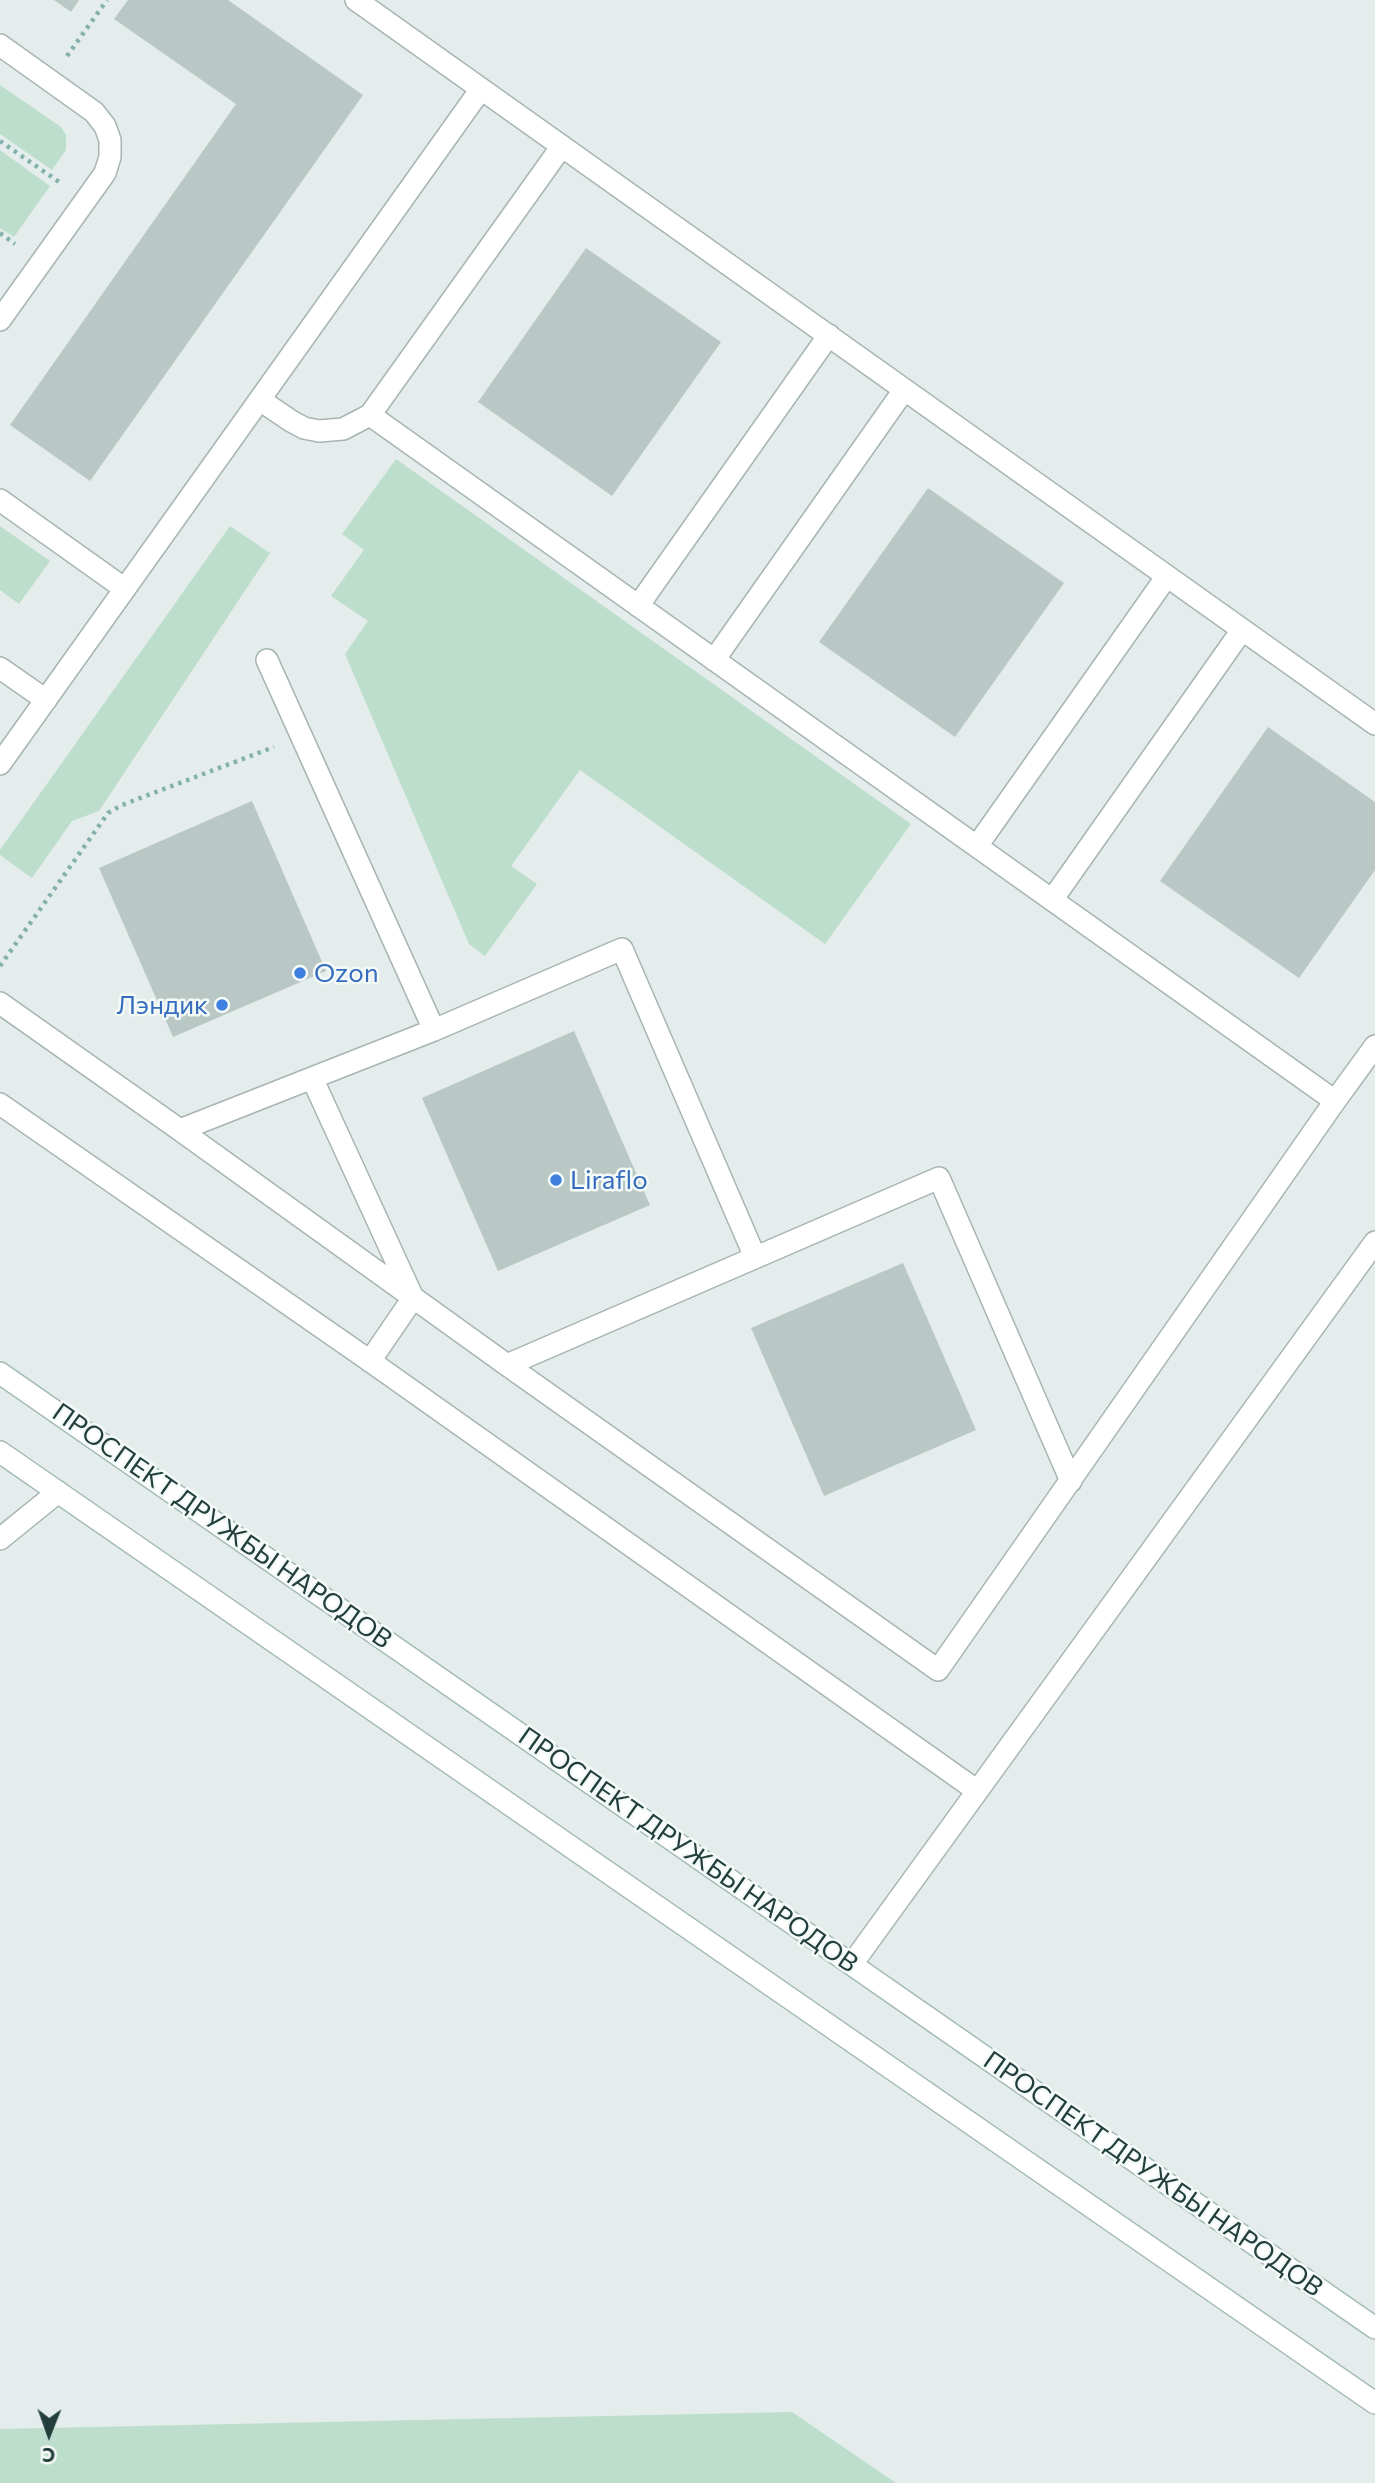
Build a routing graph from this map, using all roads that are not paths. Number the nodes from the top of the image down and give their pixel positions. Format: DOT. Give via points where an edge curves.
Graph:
graph roads {
  1 [pos="356,0"];
  2 [pos="0,45"];
  3 [pos="481,89"];
  4 [pos="562,146"];
  5 [pos="0,320"];
  6 [pos="829,335"];
  7 [pos="904,390"];
  8 [pos="260,400"];
  9 [pos="370,415"];
  10 [pos="0,500"];
  11 [pos="1167,576"];
  12 [pos="125,589"];
  13 [pos="638,606"];
  14 [pos="1242,630"];
  15 [pos="267,660"];
  16 [pos="714,660"];
  17 [pos="0,668"];
  18 [pos="46,700"];
  19 [pos="1375,724"];
  20 [pos="0,764"];
  21 [pos="977,846"];
  22 [pos="1052,900"];
  23 [pos="0,1003"];
  24 [pos="434,1030"];
  25 [pos="1375,1046"];
  26 [pos="312,1079"];
  27 [pos="1335,1101"];
  28 [pos="0,1104"];
  29 [pos="180,1130"];
  30 [pos="1375,1241"];
  31 [pos="755,1257"];
  32 [pos="413,1298"];
  33 [pos="370,1361"];
  34 [pos="507,1365"];
  35 [pos="0,1373"];
  36 [pos="0,1452"];
  37 [pos="1071,1481"];
  38 [pos="58,1492"];
  39 [pos="0,1539"];
  40 [pos="976,1790"];
  41 [pos="852,1964"];
  42 [pos="1375,2328"];
  43 [pos="1375,2403"];
  1 -- 3 [label="main road"];
  2 -- 5 [label="main road" via="94,112 110,141 105,173"];
  3 -- 4 [label="main road"];
  3 -- 8 [label="main road"];
  4 -- 6 [label="main road"];
  4 -- 9 [label="main road"];
  6 -- 7 [label="main road"];
  6 -- 13 [label="main road"];
  7 -- 11 [label="main road"];
  7 -- 16 [label="main road"];
  8 -- 9 [label="main road" via="304,428 318,431 343,429"];
  8 -- 12 [label="main road"];
  9 -- 13 [label="main road"];
  10 -- 12 [label="main road"];
  11 -- 14 [label="main road"];
  11 -- 21 [label="main road"];
  12 -- 18 [label="main road"];
  13 -- 16 [label="main road"];
  14 -- 19 [label="main road"];
  14 -- 22 [label="main road"];
  15 -- 24 [label="main road"];
  16 -- 21 [label="main road"];
  17 -- 18 [label="main road"];
  18 -- 20 [label="main road"];
  21 -- 22 [label="main road"];
  22 -- 27 [label="main road"];
  23 -- 29 [label="main road"];
  24 -- 26 [label="main road"];
  24 -- 31 [label="main road" via="622,949"];
  25 -- 27 [label="main road"];
  26 -- 29 [label="main road"];
  26 -- 32 [label="main road"];
  27 -- 37 [label="main road"];
  28 -- 33 [label="main road"];
  29 -- 32 [label="main road"];
  30 -- 40 [label="main road"];
  31 -- 34 [label="main road"];
  31 -- 37 [label="main road" via="939,1178"];
  32 -- 33 [label="main road"];
  32 -- 34 [label="main road"];
  33 -- 40 [label="main road"];
  34 -- 37 [label="main road" via="938,1670"];
  35 -- 41 [label="main road, ПРОСПЕКТ ДРУЖБЫ НАРОДОВ"];
  36 -- 38 [label="main road"];
  38 -- 39 [label="main road"];
  38 -- 43 [label="main road"];
  40 -- 41 [label="main road"];
  41 -- 42 [label="main road, ПРОСПЕКТ ДРУЖБЫ НАРОДОВ"];
}
